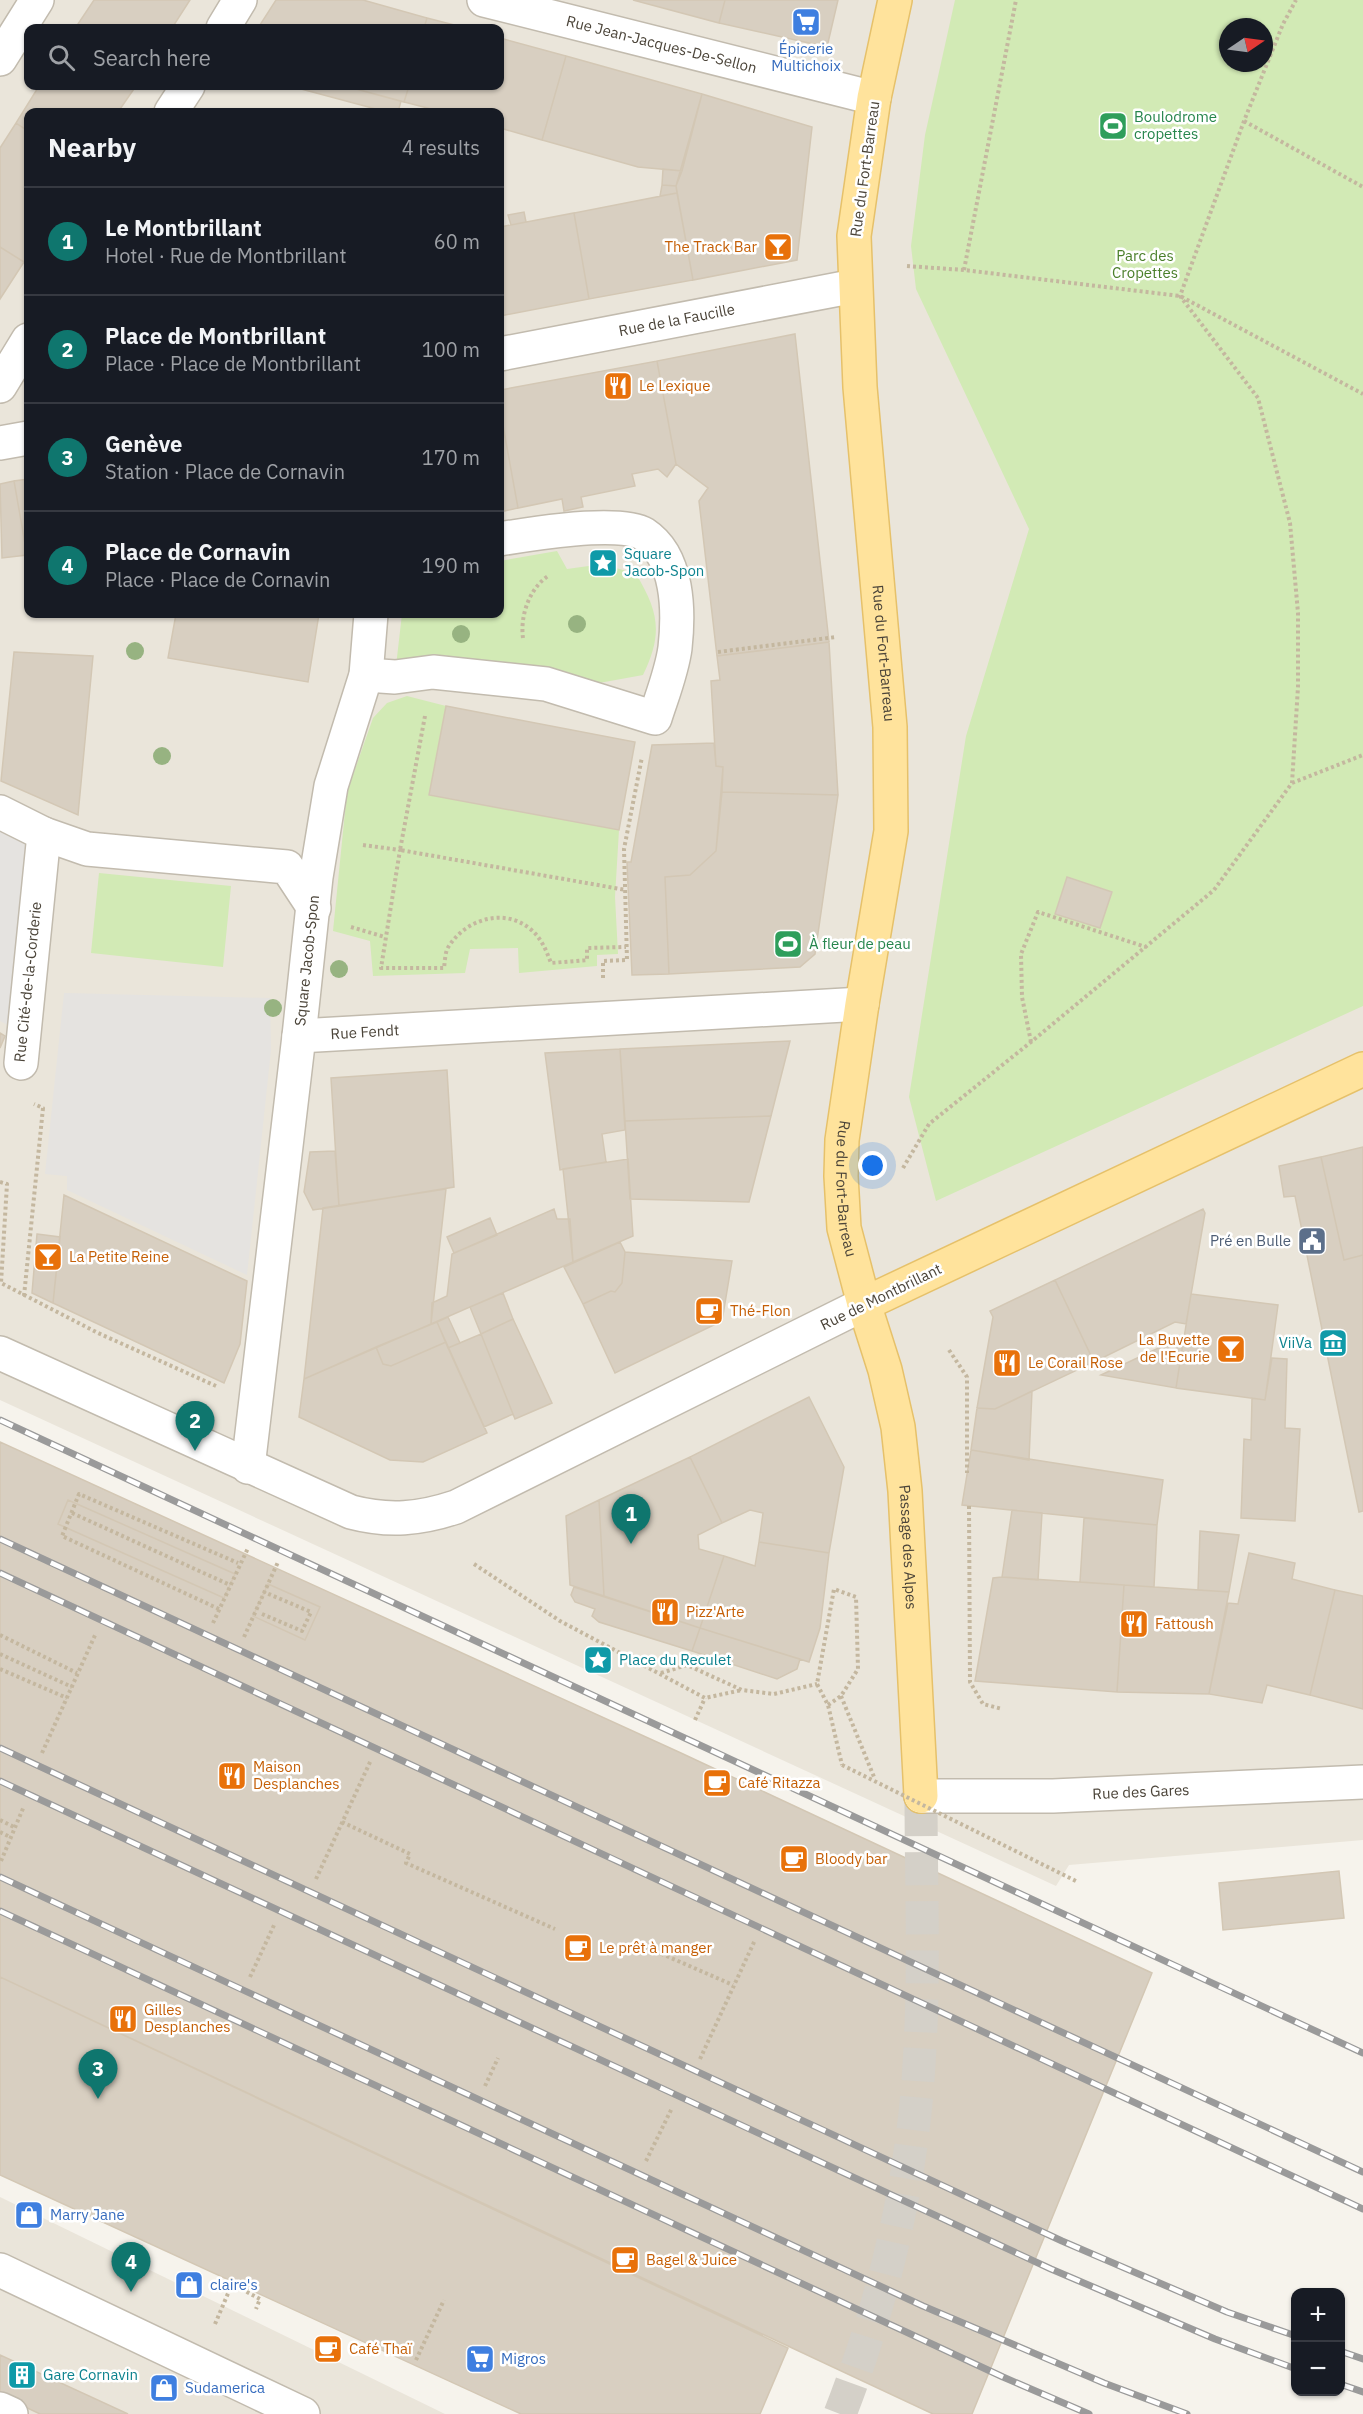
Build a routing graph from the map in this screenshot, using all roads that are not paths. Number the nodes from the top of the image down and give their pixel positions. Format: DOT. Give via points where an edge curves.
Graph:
graph roads {
  1 [pos="37,0"];
  2 [pos="240,0"];
  3 [pos="484,0"];
  4 [pos="895,0"];
  5 [pos="225,24"];
  6 [pos="0,59"];
  7 [pos="185,90"];
  8 [pos="874,98"];
  9 [pos="174,108"];
  10 [pos="855,285"];
  11 [pos="24,347"];
  12 [pos="504,353"];
  13 [pos="0,386"];
  14 [pos="24,439"];
  15 [pos="0,443"];
  16 [pos="504,538"];
  17 [pos="371,618"];
  18 [pos="366,675"];
  19 [pos="0,812"];
  20 [pos="44,834"];
  21 [pos="323,903"];
  22 [pos="862,1004"];
  23 [pos="299,1036"];
  24 [pos="21,1063"];
  25 [pos="1363,1069"];
  26 [pos="864,1304"];
  27 [pos="0,1353"];
  28 [pos="248,1467"];
  29 [pos="1363,1782"];
  30 [pos="921,1796"];
  31 [pos="0,2270"];
  32 [pos="0,2409"];
  33 [pos="11,2414"];
  34 [pos="303,2414"];
  1 -- 6 [label="street"];
  2 -- 5 [label="street"];
  3 -- 8 [label="street, Rue Jean-Jacques-De-Sellon"];
  4 -- 8 [label="main road, Rue du Fort-Barreau"];
  7 -- 9 [label="street"];
  8 -- 10 [label="main road, Rue du Fort-Barreau" via="854,236"];
  10 -- 12 [label="street, Rue de la Faucille"];
  10 -- 22 [label="main road, Rue du Fort-Barreau" via="868,498 891,750 891,831"];
  11 -- 13 [label="street"];
  14 -- 15 [label="street"];
  16 -- 18 [label="street" via="553,530 618,529 642,533 659,548 670,570 677,610 674,650 655,718 546,684 433,672 395,677"];
  17 -- 18 [label="street, Square Jacob-Spon"];
  18 -- 21 [label="street, Square Jacob-Spon" via="331,786"];
  19 -- 20 [label="street"];
  20 -- 21 [label="street" via="87,849 287,867"];
  20 -- 24 [label="street, Rue Cité-de-la-Corderie"];
  21 -- 23 [label="street, Square Jacob-Spon"];
  22 -- 23 [label="street, Rue Fendt"];
  22 -- 26 [label="main road, Rue du Fort-Barreau" via="842,1140 841,1176 844,1228"];
  23 -- 28 [label="street"];
  25 -- 26 [label="main road, Rue de Montbrillant"];
  26 -- 28 [label="street, Rue de Montbrillant" via="456,1507 429,1516 377,1519 351,1512"];
  26 -- 30 [label="main road, Passage des Alpes" via="898,1427 905,1491"];
  27 -- 28 [label="street, Rue de Montbrillant"];
  29 -- 30 [label="street, Rue des Gares" via="1053,1796"];
  31 -- 34 [label="street"];
  32 -- 33 [label="street"];
}
